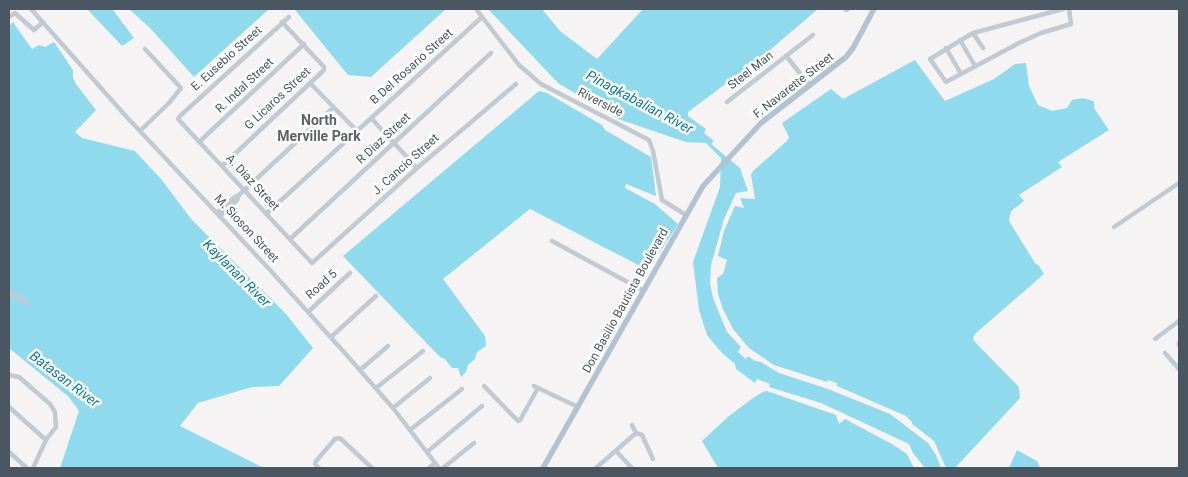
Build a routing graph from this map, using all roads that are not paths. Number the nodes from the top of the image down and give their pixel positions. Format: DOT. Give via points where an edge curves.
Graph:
graph roads {
  1 [pos="31,9"];
  2 [pos="476,9"];
  3 [pos="874,9"];
  4 [pos="1063,9"];
  5 [pos="1069,9"];
  6 [pos="289,16"];
  7 [pos="482,16"];
  8 [pos="9,17"];
  9 [pos="43,22"];
  10 [pos="282,22"];
  11 [pos="973,33"];
  12 [pos="813,35"];
  13 [pos="960,40"];
  14 [pos="304,44"];
  15 [pos="946,48"];
  16 [pos="984,48"];
  17 [pos="145,49"];
  18 [pos="491,53"];
  19 [pos="787,56"];
  20 [pos="975,66"];
  21 [pos="961,74"];
  22 [pos="310,83"];
  23 [pos="516,84"];
  24 [pos="810,86"];
  25 [pos="727,102"];
  26 [pos="333,108"];
  27 [pos="178,117"];
  28 [pos="371,118"];
  29 [pos="140,131"];
  30 [pos="357,131"];
  31 [pos="199,142"];
  32 [pos="394,144"];
  33 [pos="736,149"];
  34 [pos="222,166"];
  35 [pos="417,168"];
  36 [pos="1179,183"];
  37 [pos="241,193"];
  38 [pos="266,214"];
  39 [pos="218,215"];
  40 [pos="686,215"];
  41 [pos="1114,227"];
  42 [pos="290,239"];
  43 [pos="552,241"];
  44 [pos="312,263"];
  45 [pos="350,274"];
  46 [pos="9,291"];
  47 [pos="644,291"];
  48 [pos="376,296"];
  49 [pos="28,303"];
  50 [pos="308,312"];
  51 [pos="1179,321"];
  52 [pos="331,337"];
  53 [pos="1155,339"];
  54 [pos="388,346"];
  55 [pos="423,351"];
  56 [pos="1165,353"];
  57 [pos="1179,369"];
  58 [pos="360,370"];
  59 [pos="9,375"];
  60 [pos="430,378"];
  61 [pos="484,386"];
  62 [pos="376,388"];
  63 [pos="462,389"];
  64 [pos="482,406"];
  65 [pos="9,407"];
  66 [pos="578,407"];
  67 [pos="393,408"];
  68 [pos="632,424"];
  69 [pos="410,430"];
  70 [pos="636,433"];
  71 [pos="46,440"];
  72 [pos="474,443"];
  73 [pos="616,451"];
  74 [pos="9,452"];
  75 [pos="426,452"];
  76 [pos="654,459"];
  77 [pos="435,463"];
  78 [pos="27,468"];
  79 [pos="34,468"];
  80 [pos="319,468"];
  81 [pos="372,468"];
  82 [pos="429,468"];
  83 [pos="439,468"];
  84 [pos="443,468"];
  85 [pos="544,468"];
  86 [pos="596,468"];
  87 [pos="632,468"];
  1 -- 9 [label="street, M. Sioson Street"];
  2 -- 7 [label="street"];
  3 -- 24 [label="main road, F. Navarette Street" via="846,57"];
  4 -- 11 [label="street"];
  5 -- 20 [label="street" via="1071,24 1041,33"];
  6 -- 10 [label="street, E. Eusebio Street"];
  7 -- 28 [label="street, B Del Rosario Street"];
  7 -- 40 [label="street, Riverside" via="519,64 541,84 649,140 662,200"];
  8 -- 9 [label="street" via="15,13 34,30"];
  9 -- 29 [label="street, M. Sioson Street"];
  10 -- 14 [label="street, G Licaros Street"];
  10 -- 27 [label="street, E. Eusebio Street"];
  11 -- 13 [label="street"];
  11 -- 16 [label="street"];
  12 -- 19 [label="street, Steel Man"];
  13 -- 15 [label="street"];
  13 -- 20 [label="street"];
  14 -- 22 [label="street, G Licaros Street" via="324,68"];
  14 -- 31 [label="street, R. Indal Street"];
  15 -- 21 [label="street"];
  15 -- 21 [label="street" via="930,59 946,82"];
  17 -- 29 [label="street" via="181,89"];
  18 -- 32 [label="street, R Diaz Street"];
  19 -- 24 [label="street, Steel Man"];
  19 -- 25 [label="street, Steel Man"];
  20 -- 21 [label="street"];
  22 -- 26 [label="street"];
  22 -- 34 [label="street, G Licaros Street"];
  23 -- 35 [label="street, J. Cancio Street"];
  24 -- 33 [label="main road, F. Navarette Street" via="761,123"];
  26 -- 30 [label="street"];
  26 -- 37 [label="street"];
  27 -- 31 [label="street, A. Diaz Street"];
  28 -- 30 [label="street, B Del Rosario Street"];
  28 -- 32 [label="street"];
  29 -- 39 [label="street, M. Sioson Street"];
  30 -- 38 [label="street, B Del Rosario Street"];
  31 -- 34 [label="street, A. Diaz Street"];
  32 -- 35 [label="street"];
  32 -- 42 [label="street, R Diaz Street"];
  33 -- 40 [label="main road, Don Basilio Bautista Boulevard" via="703,186"];
  34 -- 37 [label="street, A. Diaz Street"];
  35 -- 44 [label="street, J. Cancio Street"];
  36 -- 41 [label="street"];
  37 -- 38 [label="street, A. Diaz Street"];
  37 -- 39 [label="street"];
  38 -- 42 [label="street, A. Diaz Street"];
  39 -- 50 [label="street, M. Sioson Street"];
  40 -- 47 [label="main road, Don Basilio Bautista Boulevard"];
  42 -- 44 [label="street, A. Diaz Street"];
  43 -- 47 [label="street"];
  45 -- 50 [label="street, Road 5"];
  46 -- 49 [label="street"];
  47 -- 66 [label="main road, Don Basilio Bautista Boulevard"];
  48 -- 52 [label="street"];
  50 -- 52 [label="street, M. Sioson Street"];
  51 -- 53 [label="street"];
  52 -- 58 [label="street, M. Sioson Street"];
  54 -- 58 [label="street"];
  55 -- 62 [label="street"];
  56 -- 57 [label="street"];
  58 -- 62 [label="street, M. Sioson Street"];
  59 -- 71 [label="street" via="19,377 54,408 56,426"];
  60 -- 67 [label="street"];
  61 -- 66 [label="street" via="518,421 536,387"];
  62 -- 67 [label="street, M. Sioson Street"];
  63 -- 69 [label="street"];
  64 -- 75 [label="street"];
  65 -- 71 [label="street"];
  66 -- 85 [label="main road, Don Basilio Bautista Boulevard"];
  67 -- 69 [label="street, M. Sioson Street"];
  68 -- 70 [label="street"];
  69 -- 75 [label="street, M. Sioson Street"];
  70 -- 73 [label="street"];
  70 -- 76 [label="street" via="642,435"];
  71 -- 79 [label="street"];
  72 -- 84 [label="street"];
  73 -- 86 [label="street"];
  73 -- 87 [label="street"];
  74 -- 78 [label="street"];
  75 -- 77 [label="street, M. Sioson Street"];
  77 -- 82 [label="street"];
  77 -- 83 [label="street, M. Sioson Street"];
  80 -- 81 [label="street" via="316,461 338,438"];
}
